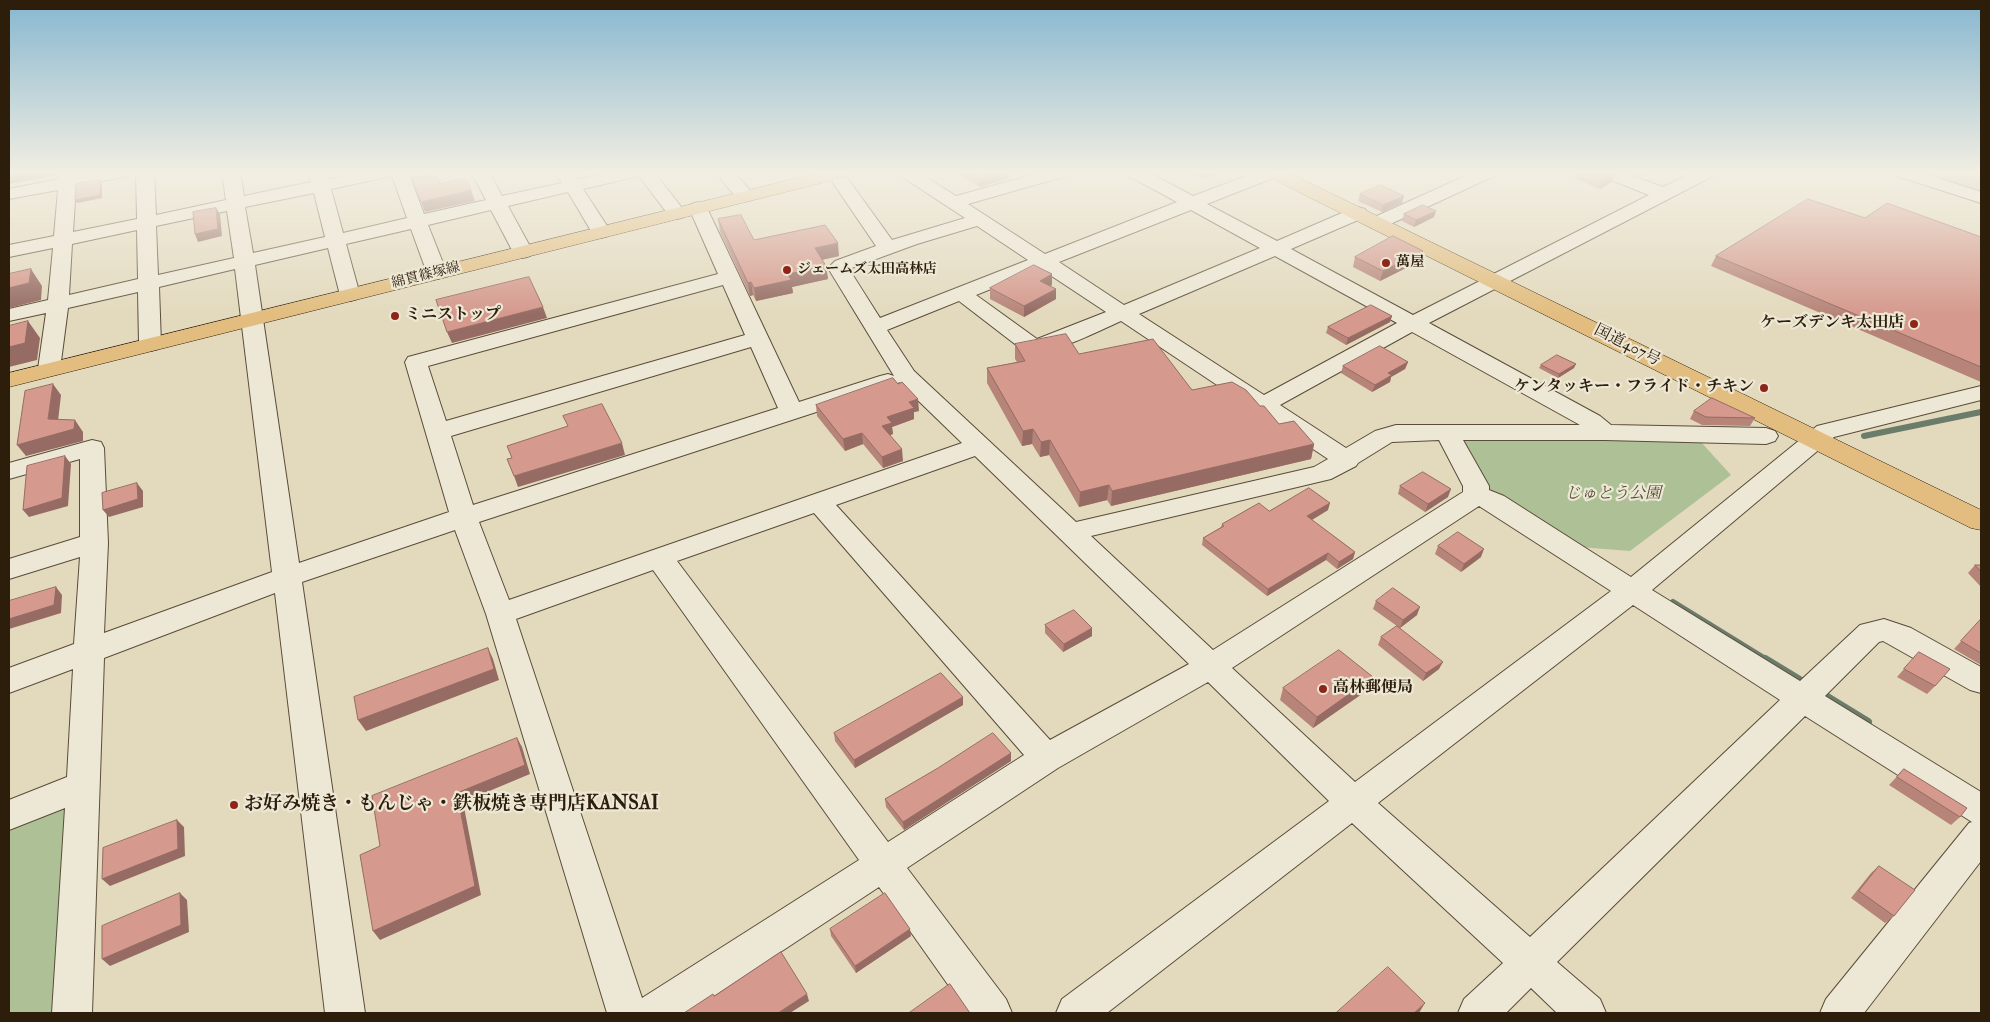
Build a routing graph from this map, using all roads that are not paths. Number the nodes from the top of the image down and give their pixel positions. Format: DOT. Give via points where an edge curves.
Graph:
graph roads {
  1 [pos="64,220"];
  2 [pos="157,220"];
  3 [pos="238,220"];
  4 [pos="330,220"];
  5 [pos="427,220"];
  6 [pos="505,220"];
  7 [pos="593,220"];
  8 [pos="650,220"];
  9 [pos="703,220"];
  10 [pos="868,220"];
  11 [pos="980,220"];
  12 [pos="1152,220"];
  13 [pos="1222,220"];
  14 [pos="1343,220"];
  15 [pos="1371,220"];
  16 [pos="1383,220"];
  17 [pos="1614,220"];
  18 [pos="146,222"];
  19 [pos="417,222"];
  20 [pos="1377,223"];
  21 [pos="601,232"];
  22 [pos="62,240"];
  23 [pos="336,240"];
  24 [pos="888,247"];
  25 [pos="1277,249"];
  26 [pos="9,251"];
  27 [pos="523,252"];
  28 [pos="244,262"];
  29 [pos="1043,262"];
  30 [pos="437,273"];
  31 [pos="730,278"];
  32 [pos="1496,281"];
  33 [pos="147,284"];
  34 [pos="961,293"];
  35 [pos="350,295"];
  36 [pos="58,304"];
  37 [pos="1122,314"];
  38 [pos="9,316"];
  39 [pos="253,319"];
  40 [pos="1414,323"];
  41 [pos="875,328"];
  42 [pos="758,338"];
  43 [pos="150,344"];
  44 [pos="49,369"];
  45 [pos="905,376"];
  46 [pos="9,380"];
  47 [pos="1981,393"];
  48 [pos="1263,405"];
  49 [pos="791,412"];
  50 [pos="437,432"];
  51 [pos="1605,432"];
  52 [pos="1447,433"];
  53 [pos="1766,436"];
  54 [pos="1814,440"];
  55 [pos="979,446"];
  56 [pos="1347,460"];
  57 [pos="9,471"];
  58 [pos="1476,495"];
  59 [pos="818,501"];
  60 [pos="464,517"];
  61 [pos="1981,521"];
  62 [pos="1073,534"];
  63 [pos="94,543"];
  64 [pos="658,557"];
  65 [pos="9,569"];
  66 [pos="287,577"];
  67 [pos="1632,591"];
  68 [pos="500,614"];
  69 [pos="89,651"];
  70 [pos="1211,666"];
  71 [pos="9,681"];
  72 [pos="1981,681"];
  73 [pos="1804,698"];
  74 [pos="1046,758"];
  75 [pos="83,785"];
  76 [pos="1354,802"];
  77 [pos="1981,810"];
  78 [pos="9,815"];
  79 [pos="1981,834"];
  80 [pos="882,864"];
  81 [pos="1530,963"];
  82 [pos="72,1013"];
  83 [pos="345,1013"];
  84 [pos="627,1013"];
  85 [pos="654,1013"];
  86 [pos="992,1013"];
  87 [pos="1076,1013"];
  88 [pos="1478,1013"];
  89 [pos="1586,1013"];
  90 [pos="1840,1013"];
  1 -- 22 [label="street"];
  2 -- 18 [label="street"];
  3 -- 28 [label="street"];
  4 -- 23 [label="street"];
  5 -- 19 [label="street"];
  6 -- 27 [label="street"];
  7 -- 21 [label="street"];
  8 -- 21 [label="main road, 綿貫篠塚線"];
  9 -- 31 [label="street"];
  10 -- 24 [label="street"];
  11 -- 24 [label="street"];
  11 -- 29 [label="street"];
  12 -- 29 [label="street"];
  13 -- 25 [label="street"];
  14 -- 25 [label="street"];
  15 -- 20 [label="main road, 国道407号"];
  16 -- 20 [label="street"];
  17 -- 32 [label="street"];
  18 -- 22 [label="street"];
  18 -- 33 [label="street"];
  19 -- 23 [label="street"];
  19 -- 30 [label="street"];
  20 -- 32 [label="main road, 国道407号"];
  21 -- 27 [label="main road, 綿貫篠塚線"];
  22 -- 26 [label="street"];
  22 -- 36 [label="street"];
  23 -- 28 [label="street"];
  23 -- 35 [label="street"];
  24 -- 41 [label="street" via="838,268"];
  25 -- 37 [label="street"];
  25 -- 40 [label="street"];
  27 -- 30 [label="main road, 綿貫篠塚線"];
  28 -- 33 [label="street"];
  28 -- 39 [label="street"];
  29 -- 34 [label="street"];
  29 -- 37 [label="street"];
  30 -- 35 [label="main road, 綿貫篠塚線"];
  31 -- 42 [label="street"];
  31 -- 50 [label="street" via="416,362"];
  32 -- 40 [label="street"];
  32 -- 54 [label="main road, 国道407号"];
  33 -- 36 [label="street"];
  33 -- 43 [label="street"];
  34 -- 37 [label="street" via="1032,346 1041,346"];
  34 -- 41 [label="street"];
  35 -- 39 [label="main road, 綿貫篠塚線"];
  36 -- 38 [label="street"];
  36 -- 44 [label="street"];
  37 -- 48 [label="street"];
  39 -- 43 [label="main road, 綿貫篠塚線"];
  39 -- 66 [label="street"];
  40 -- 48 [label="street"];
  40 -- 51 [label="street" via="1592,421"];
  41 -- 45 [label="street"];
  42 -- 49 [label="street"];
  42 -- 50 [label="street"];
  43 -- 44 [label="main road, 綿貫篠塚線"];
  44 -- 46 [label="main road, 綿貫篠塚線"];
  45 -- 49 [label="street"];
  45 -- 55 [label="street"];
  47 -- 54 [label="street" via="1826,431"];
  48 -- 56 [label="street"];
  49 -- 60 [label="street"];
  50 -- 60 [label="street"];
  51 -- 52 [label="street"];
  51 -- 53 [label="street"];
  52 -- 56 [label="street" via="1384,436"];
  52 -- 58 [label="street" via="1476,486"];
  54 -- 61 [label="main road, 国道407号"];
  54 -- 67 [label="street"];
  55 -- 59 [label="street"];
  55 -- 62 [label="street"];
  56 -- 62 [label="street" via="1322,472 1086,528"];
  57 -- 63 [label="street" via="92,448"];
  58 -- 67 [label="street" via="1495,502"];
  58 -- 70 [label="street"];
  59 -- 64 [label="street"];
  59 -- 74 [label="street"];
  60 -- 66 [label="street"];
  60 -- 68 [label="street"];
  62 -- 70 [label="street"];
  63 -- 65 [label="street"];
  63 -- 69 [label="street"];
  64 -- 68 [label="street"];
  64 -- 80 [label="street"];
  66 -- 69 [label="street"];
  66 -- 83 [label="street"];
  67 -- 73 [label="street"];
  67 -- 76 [label="street"];
  68 -- 84 [label="street"];
  69 -- 71 [label="street"];
  69 -- 75 [label="street"];
  70 -- 74 [label="street"];
  70 -- 76 [label="street"];
  72 -- 73 [label="street" via="1902,636 1884,630 1870,633"];
  73 -- 77 [label="street"];
  73 -- 81 [label="street"];
  74 -- 80 [label="street"];
  75 -- 78 [label="street"];
  75 -- 82 [label="street"];
  76 -- 81 [label="street"];
  76 -- 87 [label="street"];
  79 -- 90 [label="street"];
  80 -- 85 [label="street"];
  80 -- 86 [label="street"];
  81 -- 88 [label="street"];
  81 -- 89 [label="street"];
}
